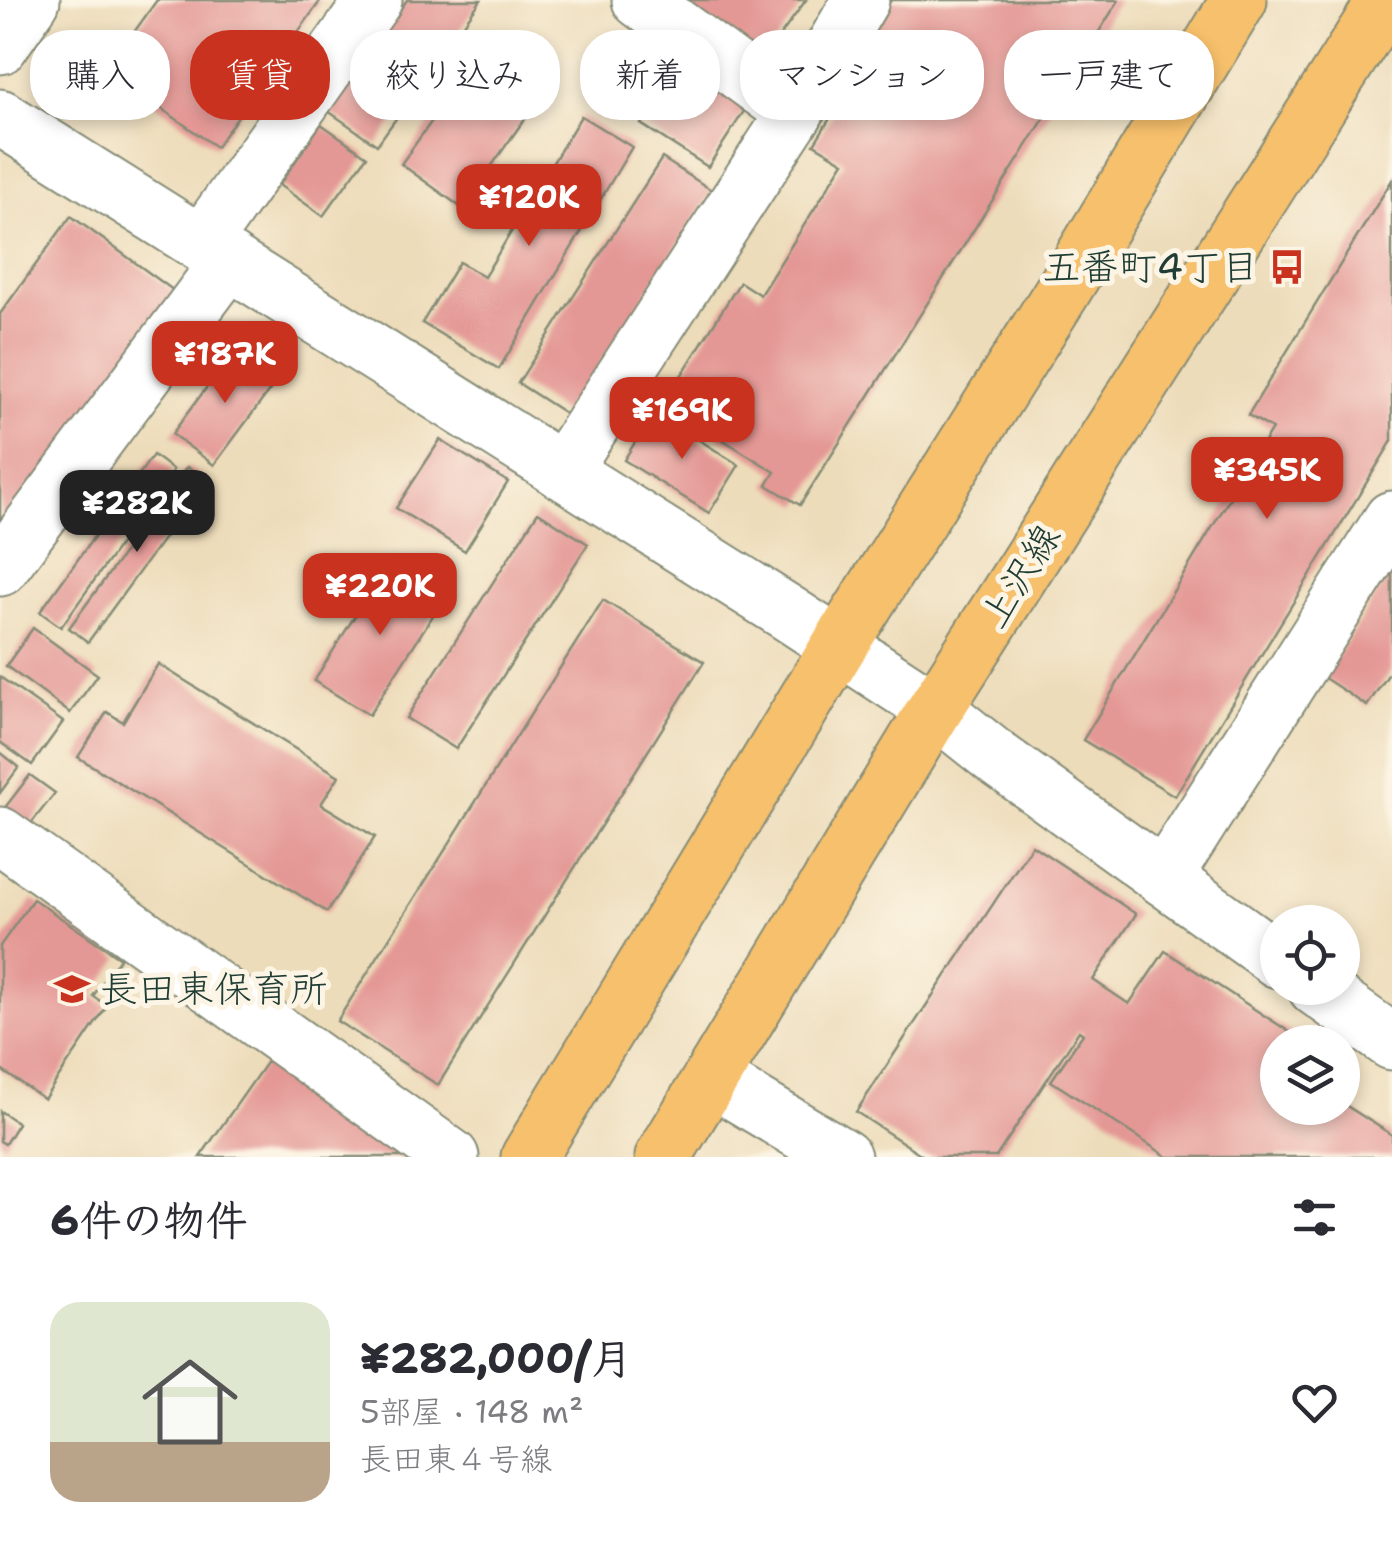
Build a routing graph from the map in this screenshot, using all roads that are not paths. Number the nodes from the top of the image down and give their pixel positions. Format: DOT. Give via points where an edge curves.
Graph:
graph roads {
  1 [pos="32,0"];
  2 [pos="374,0"];
  3 [pos="640,0"];
  4 [pos="861,0"];
  5 [pos="1239,0"];
  6 [pos="1386,0"];
  7 [pos="843,30"];
  8 [pos="0,46"];
  9 [pos="740,73"];
  10 [pos="0,117"];
  11 [pos="790,120"];
  12 [pos="215,252"];
  13 [pos="562,470"];
  14 [pos="1392,519"];
  15 [pos="0,568"];
  16 [pos="839,646"];
  17 [pos="936,709"];
  18 [pos="0,834"];
  19 [pos="1164,878"];
  20 [pos="1260,947"];
  21 [pos="1340,1005"];
  22 [pos="1392,1042"];
  23 [pos="710,1078"];
  24 [pos="450,1157"];
  25 [pos="529,1157"];
  26 [pos="663,1157"];
  27 [pos="843,1157"];
  1 -- 8 [label="street"];
  2 -- 12 [label="street"];
  3 -- 9 [label="street"];
  4 -- 7 [label="street"];
  5 -- 16 [label="main road"];
  6 -- 17 [label="main road, 上沢線"];
  10 -- 12 [label="street"];
  11 -- 13 [label="street"];
  12 -- 13 [label="street"];
  12 -- 15 [label="street"];
  13 -- 16 [label="street"];
  14 -- 19 [label="street"];
  16 -- 17 [label="street"];
  16 -- 25 [label="main road"];
  17 -- 19 [label="street"];
  17 -- 23 [label="main road, 上沢線"];
  18 -- 24 [label="street"];
  19 -- 20 [label="street"];
  21 -- 22 [label="street"];
  23 -- 26 [label="main road, 上沢線"];
  23 -- 27 [label="street"];
}
